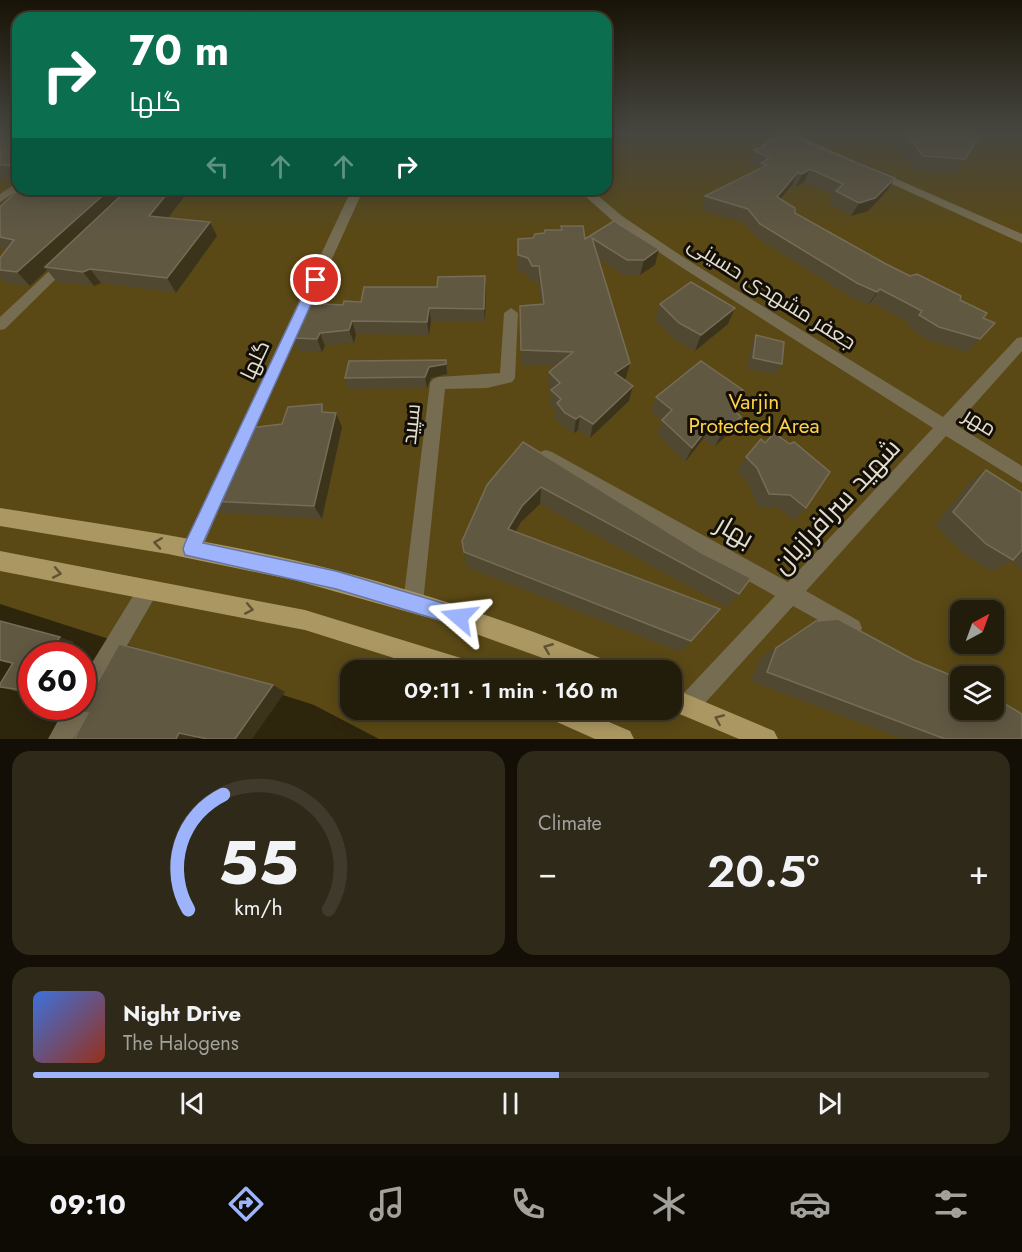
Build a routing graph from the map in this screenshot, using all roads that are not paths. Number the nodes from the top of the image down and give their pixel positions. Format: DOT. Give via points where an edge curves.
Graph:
graph roads {
  1 [pos="860,166"];
  2 [pos="12,190"];
  3 [pos="354,195"];
  4 [pos="590,195"];
  5 [pos="0,199"];
  6 [pos="1022,239"];
  7 [pos="75,254"];
  8 [pos="511,313"];
  9 [pos="0,325"];
  10 [pos="1022,342"];
  11 [pos="944,426"];
  12 [pos="546,457"];
  13 [pos="1022,476"];
  14 [pos="0,517"];
  15 [pos="192,549"];
  16 [pos="0,561"];
  17 [pos="148,590"];
  18 [pos="789,594"];
  19 [pos="413,603"];
  20 [pos="870,638"];
  21 [pos="432,660"];
  22 [pos="578,660"];
  23 [pos="96,677"];
  24 [pos="682,700"];
  25 [pos="682,703"];
  26 [pos="71,720"];
  27 [pos="579,720"];
  28 [pos="60,739"];
  29 [pos="622,739"];
  30 [pos="766,739"];
  1 -- 6 [label="street"];
  2 -- 5 [label="street"];
  3 -- 15 [label="street, گلها"];
  4 -- 11 [label="street, جعفر مشهدی حسینی" via="682,262"];
  7 -- 9 [label="street"];
  8 -- 19 [label="street, سپید" via="507,378 438,383"];
  10 -- 11 [label="street, شهید سرافرازیان"];
  11 -- 13 [label="street, مهر"];
  11 -- 18 [label="street, شهید سرافرازیان"];
  12 -- 18 [label="street, بهار"];
  15 -- 14 [label="main road, one-way"];
  15 -- 19 [label="main road" via="336,580"];
  16 -- 17 [label="main road, one-way"];
  17 -- 21 [label="main road, one-way" via="305,620"];
  17 -- 23 [label="street"];
  18 -- 20 [label="street, بهار"];
  18 -- 24 [label="street, شهید سرافرازیان"];
  22 -- 19 [label="main road, one-way" via="504,630"];
  30 -- 25 [label="main road, one-way"];
  26 -- 28 [label="street"];
  27 -- 29 [label="main road"];
}
